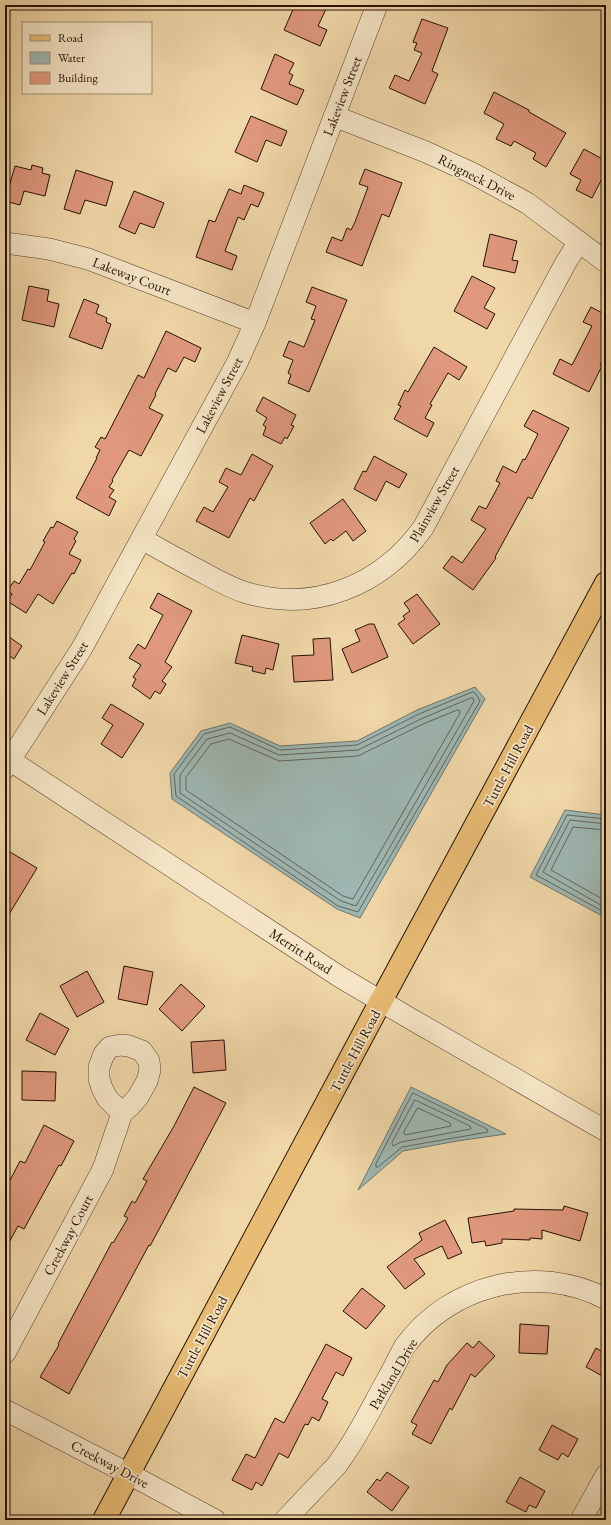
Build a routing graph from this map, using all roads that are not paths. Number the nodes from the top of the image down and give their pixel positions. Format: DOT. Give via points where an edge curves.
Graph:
graph roads {
  1 [pos="378,5"];
  2 [pos="334,116"];
  3 [pos="578,243"];
  4 [pos="5,244"];
  5 [pos="606,262"];
  6 [pos="255,323"];
  7 [pos="142,539"];
  8 [pos="606,583"];
  9 [pos="7,762"];
  10 [pos="381,1001"];
  11 [pos="122,1113"];
  12 [pos="606,1131"];
  13 [pos="606,1299"];
  14 [pos="5,1353"];
  15 [pos="5,1410"];
  16 [pos="129,1474"];
  17 [pos="606,1475"];
  18 [pos="104,1520"];
  19 [pos="215,1520"];
  20 [pos="285,1520"];
  21 [pos="581,1520"];
  1 -- 2 [label="street, Lakeview Street"];
  2 -- 3 [label="street, Ringneck Drive" via="472,173 527,203"];
  2 -- 6 [label="street, Lakeview Street"];
  3 -- 5 [label="street, Ringneck Drive"];
  3 -- 7 [label="street, Plainview Street" via="423,528 411,544 380,571 350,588 319,597 266,597 245,593 229,586"];
  4 -- 6 [label="street, Lakeway Court" via="49,249 88,259"];
  6 -- 7 [label="street, Lakeview Street" via="237,363"];
  7 -- 9 [label="street, Lakeview Street" via="82,648"];
  8 -- 10 [label="main road, Tuttle Hill Road"];
  9 -- 10 [label="street, Merritt Road"];
  10 -- 12 [label="street, Merritt Road"];
  10 -- 16 [label="main road, Tuttle Hill Road"];
  11 -- 14 [label="street, Creekway Court" via="103,1169"];
  13 -- 20 [label="street, Parkland Drive" via="554,1282 522,1282 486,1288 434,1316 405,1347 337,1465"];
  15 -- 16 [label="street, Creekway Drive"];
  16 -- 18 [label="main road, Tuttle Hill Road"];
  16 -- 19 [label="street, Creekway Drive"];
  17 -- 21 [label="street"];
}
